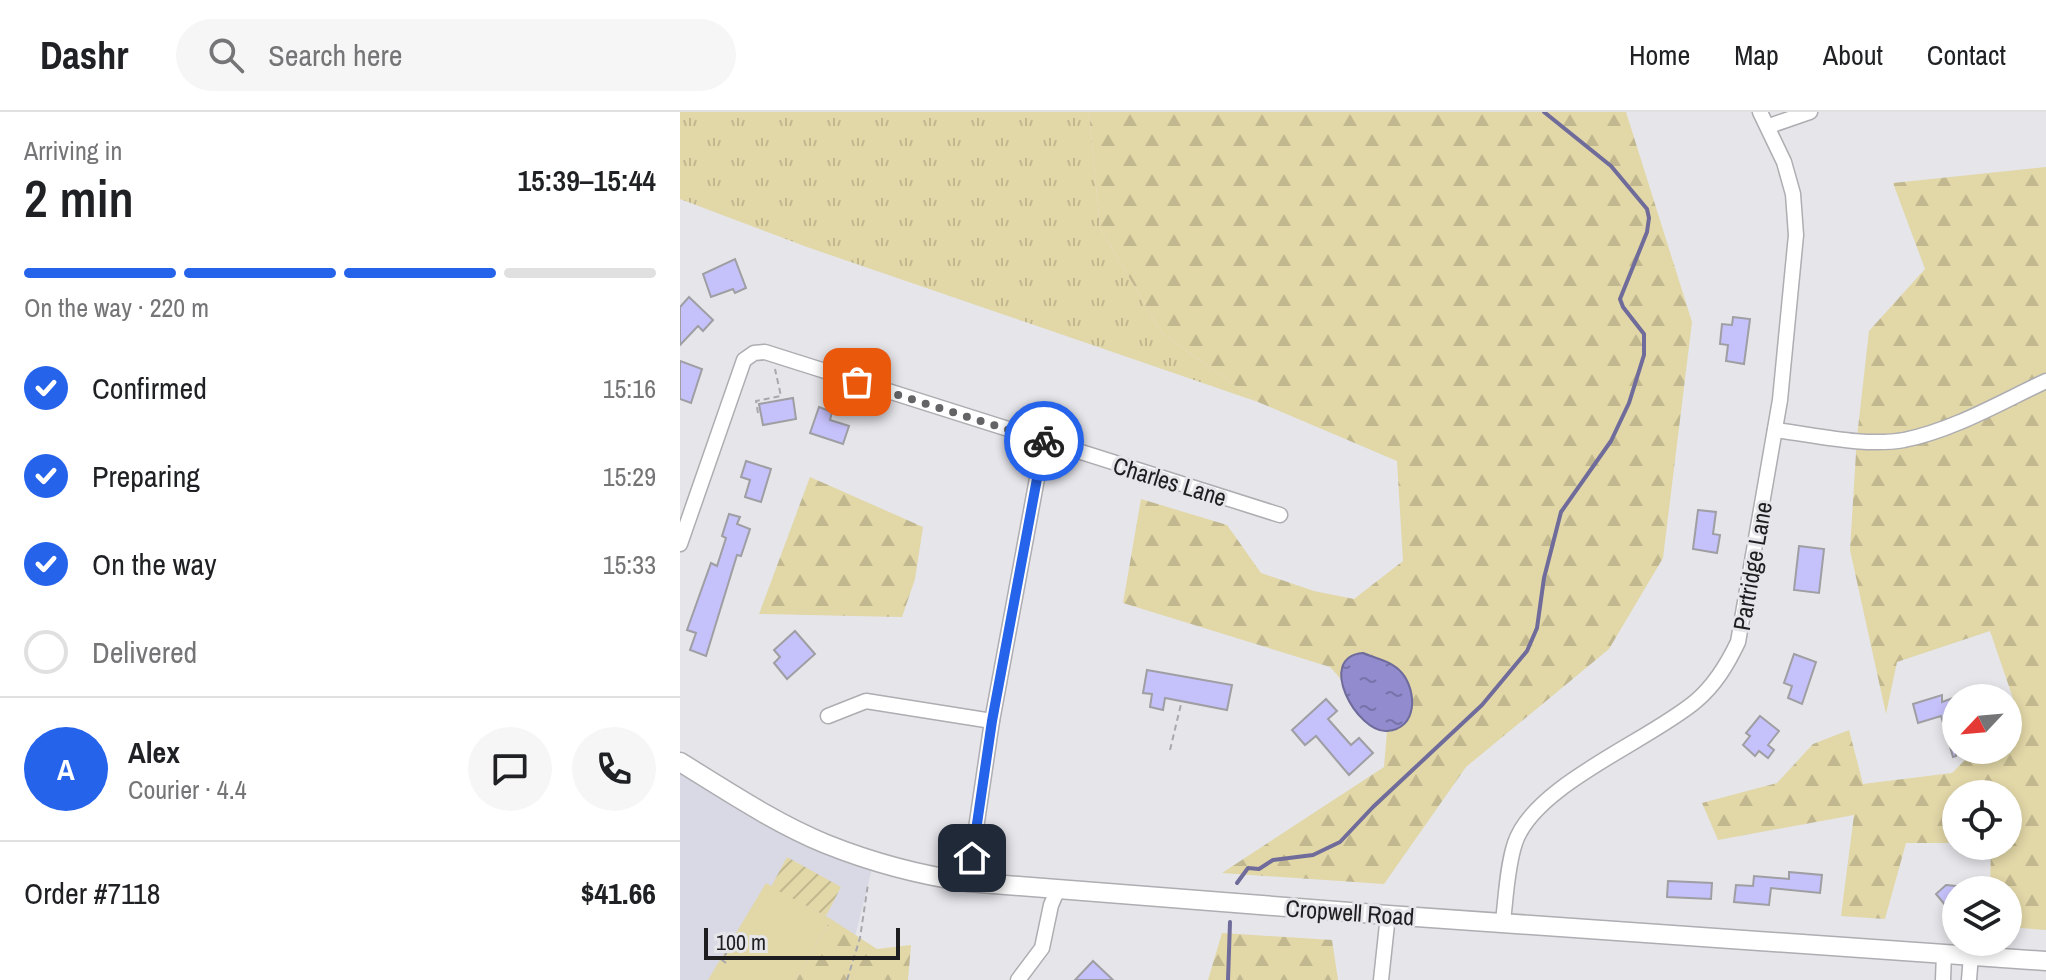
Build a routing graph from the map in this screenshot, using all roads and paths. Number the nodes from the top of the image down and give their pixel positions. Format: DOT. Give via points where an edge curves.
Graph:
graph roads {
  1 [pos="1760,112"];
  2 [pos="1810,112"];
  3 [pos="1769,126"];
  4 [pos="775,368"];
  5 [pos="2046,381"];
  6 [pos="758,413"];
  7 [pos="1775,430"];
  8 [pos="1044,441"];
  9 [pos="1280,515"];
  10 [pos="680,544"];
  11 [pos="1182,700"];
  12 [pos="828,716"];
  13 [pos="992,721"];
  14 [pos="1170,750"];
  15 [pos="680,762"];
  16 [pos="968,882"];
  17 [pos="868,884"];
  18 [pos="1058,889"];
  19 [pos="1388,915"];
  20 [pos="1503,921"];
  21 [pos="733,942"];
  22 [pos="1942,953"];
  23 [pos="1944,956"];
  24 [pos="1971,956"];
  25 [pos="1984,956"];
  26 [pos="2046,961"];
  27 [pos="726,963"];
  28 [pos="847,980"];
  29 [pos="1018,980"];
  30 [pos="1381,980"];
  31 [pos="1943,980"];
  32 [pos="1969,980"];
  1 -- 3 [label="street, Partridge Lane"];
  2 -- 3 [label="street"];
  3 -- 7 [label="street, Partridge Lane" via="1793,194 1796,235"];
  4 -- 6 [label="path" via="781,396 756,401"];
  5 -- 7 [label="street" via="1933,432 1901,440"];
  7 -- 20 [label="street, Partridge Lane" via="1738,642 1727,666 1680,714 1563,787 1539,808 1515,843"];
  8 -- 9 [label="street, Charles Lane"];
  8 -- 10 [label="street, Charles Lane" via="765,352 754,353 744,360"];
  8 -- 13 [label="street"];
  11 -- 14 [label="path"];
  12 -- 13 [label="street" via="866,701"];
  13 -- 16 [label="street"];
  15 -- 16 [label="street, Cropwell Road" via="824,843 900,869"];
  16 -- 18 [label="street, Cropwell Road"];
  17 -- 28 [label="path"];
  18 -- 19 [label="street, Cropwell Road"];
  18 -- 29 [label="street" via="1042,948"];
  19 -- 20 [label="street, Cropwell Road"];
  19 -- 30 [label="street"];
  20 -- 22 [label="street, Cropwell Road"];
  21 -- 27 [label="path" via="722,960"];
  23 -- 31 [label="street"];
  24 -- 32 [label="street"];
  25 -- 26 [label="street, Cropwell Road"];
}
